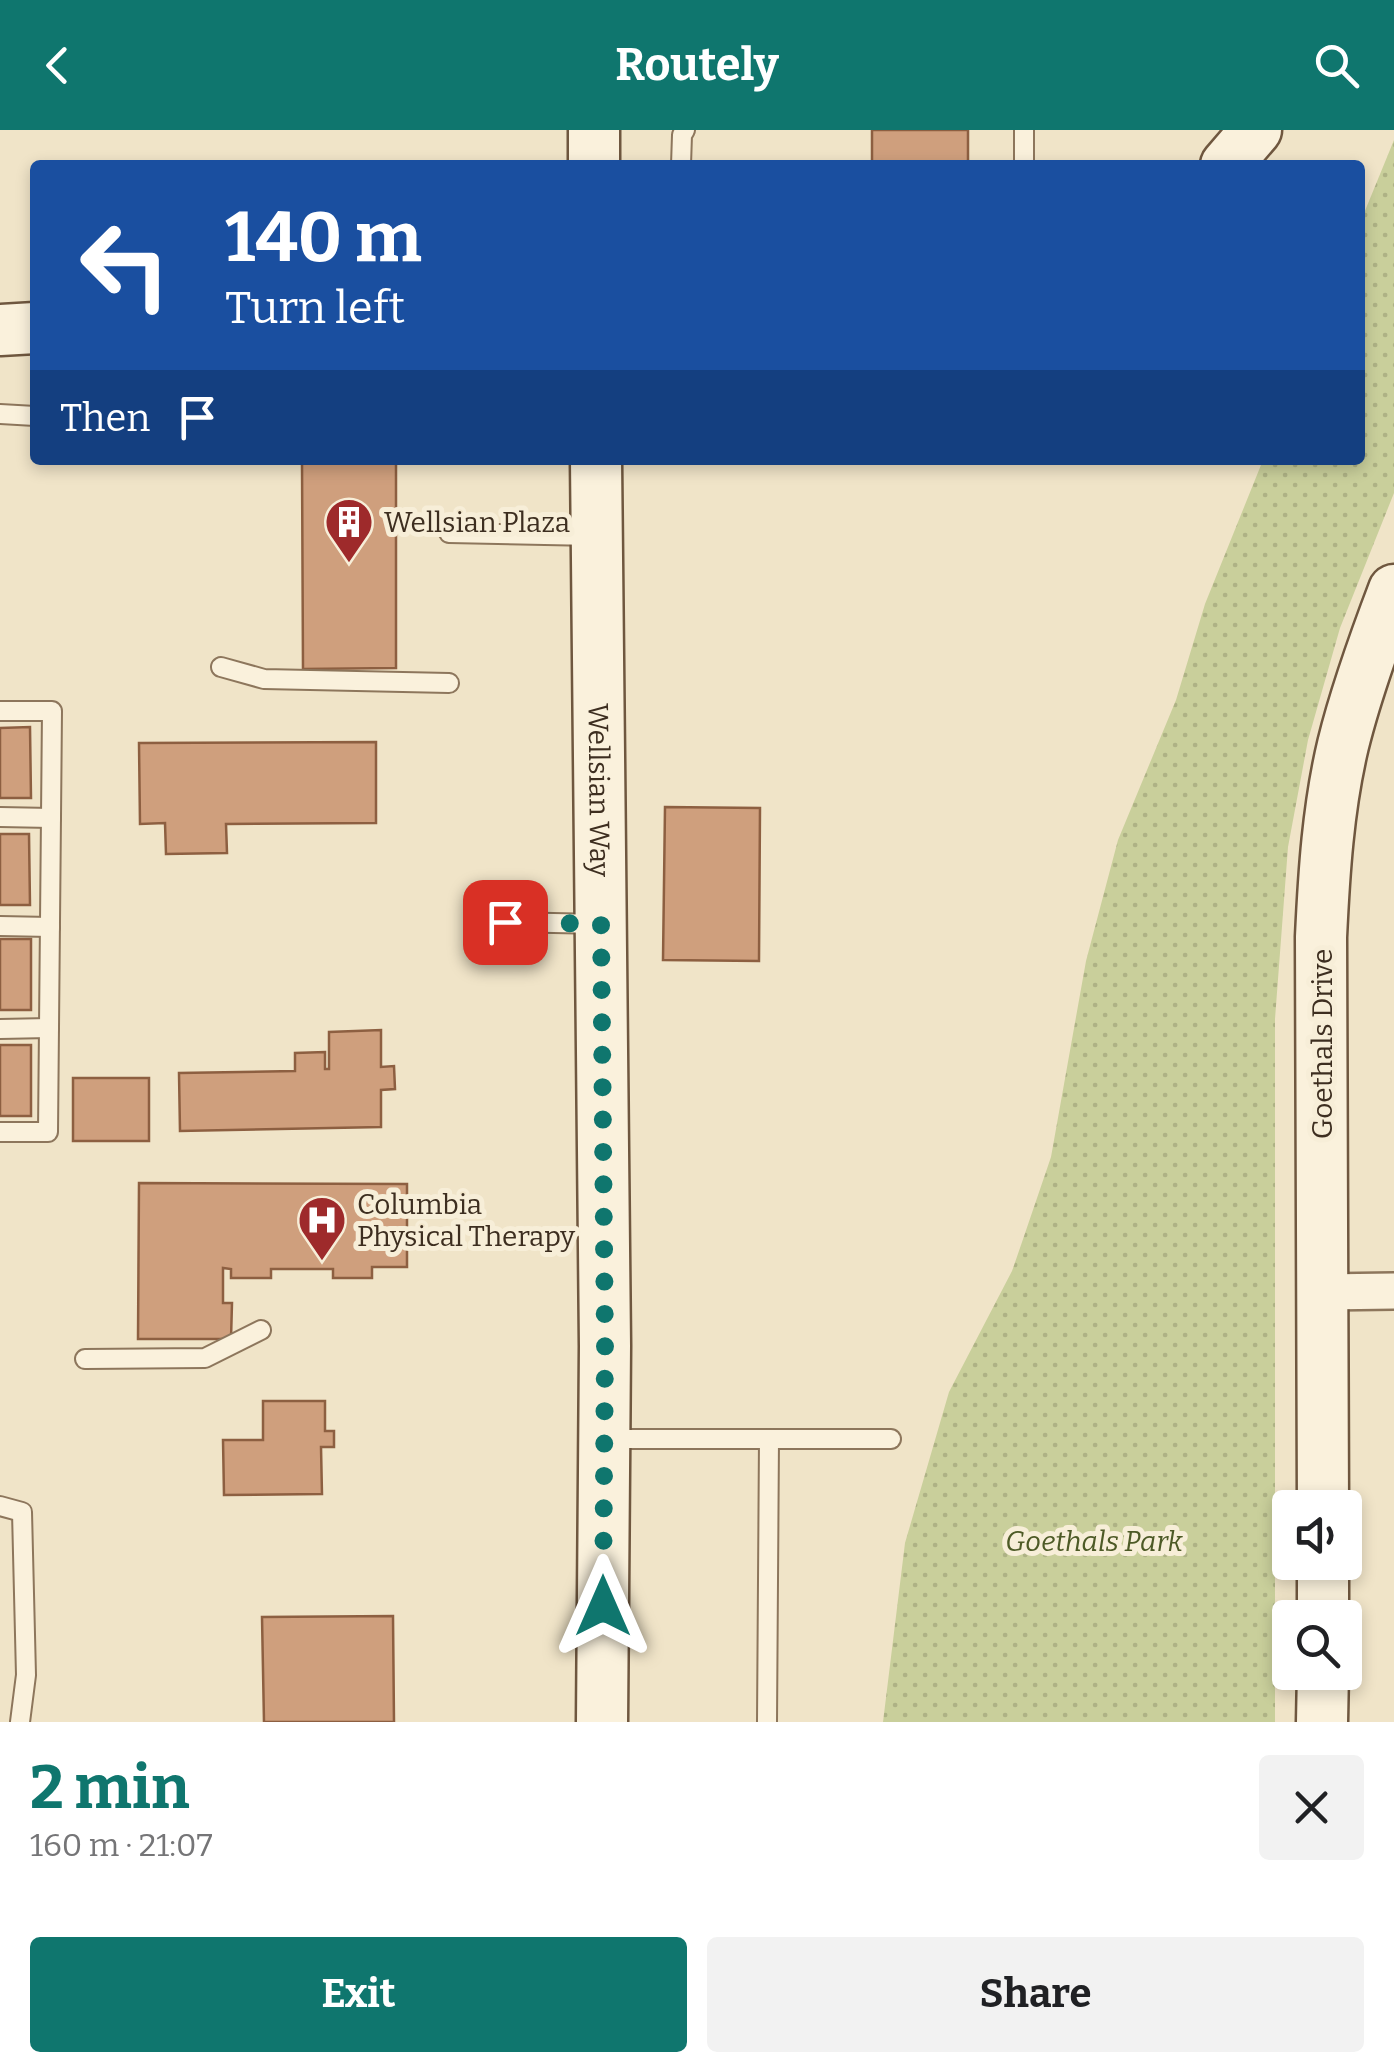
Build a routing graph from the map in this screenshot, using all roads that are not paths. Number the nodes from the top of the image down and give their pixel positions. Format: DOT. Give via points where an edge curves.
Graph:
graph roads {
  1 [pos="594,130"];
  2 [pos="685,130"];
  3 [pos="1024,130"];
  4 [pos="1256,130"];
  5 [pos="594,160"];
  6 [pos="682,160"];
  7 [pos="1024,160"];
  8 [pos="1230,160"];
  9 [pos="30,328"];
  10 [pos="0,330"];
  11 [pos="0,414"];
  12 [pos="30,416"];
  13 [pos="596,465"];
  14 [pos="449,533"];
  15 [pos="597,536"];
  16 [pos="1394,590"];
  17 [pos="221,666"];
  18 [pos="449,684"];
  19 [pos="0,711"];
  20 [pos="0,818"];
  21 [pos="51,818"];
  22 [pos="505,922"];
  23 [pos="601,924"];
  24 [pos="0,926"];
  25 [pos="50,927"];
  26 [pos="49,1028"];
  27 [pos="0,1029"];
  28 [pos="0,1132"];
  29 [pos="1394,1291"];
  30 [pos="1324,1292"];
  31 [pos="261,1330"];
  32 [pos="85,1359"];
  33 [pos="604,1439"];
  34 [pos="769,1439"];
  35 [pos="890,1439"];
  36 [pos="1323,1490"];
  37 [pos="0,1506"];
  38 [pos="1322,1690"];
  39 [pos="20,1722"];
  40 [pos="602,1722"];
  41 [pos="767,1722"];
  42 [pos="1322,1722"];
  1 -- 5 [label="main road"];
  2 -- 6 [label="lane"];
  3 -- 7 [label="lane"];
  4 -- 8 [label="main road"];
  9 -- 10 [label="main road"];
  11 -- 12 [label="lane"];
  13 -- 15 [label="main road, Wellsian Way"];
  14 -- 15 [label="lane"];
  15 -- 23 [label="main road, Wellsian Way"];
  16 -- 30 [label="main road, Goethals Drive" via="1342,747 1325,855"];
  17 -- 18 [label="lane" via="264,679"];
  19 -- 21 [label="lane" via="52,711"];
  20 -- 21 [label="lane"];
  21 -- 25 [label="lane"];
  22 -- 23 [label="lane"];
  23 -- 33 [label="main road, Wellsian Way"];
  24 -- 25 [label="lane"];
  25 -- 26 [label="lane"];
  26 -- 27 [label="lane"];
  26 -- 28 [label="lane" via="48,1132"];
  29 -- 30 [label="street"];
  30 -- 36 [label="main road, Goethals Drive"];
  31 -- 32 [label="lane" via="205,1358"];
  33 -- 34 [label="lane"];
  33 -- 40 [label="main road, Wellsian Way"];
  34 -- 35 [label="lane"];
  34 -- 41 [label="lane"];
  37 -- 39 [label="lane" via="22,1512 26,1675"];
  38 -- 42 [label="main road"];
}
